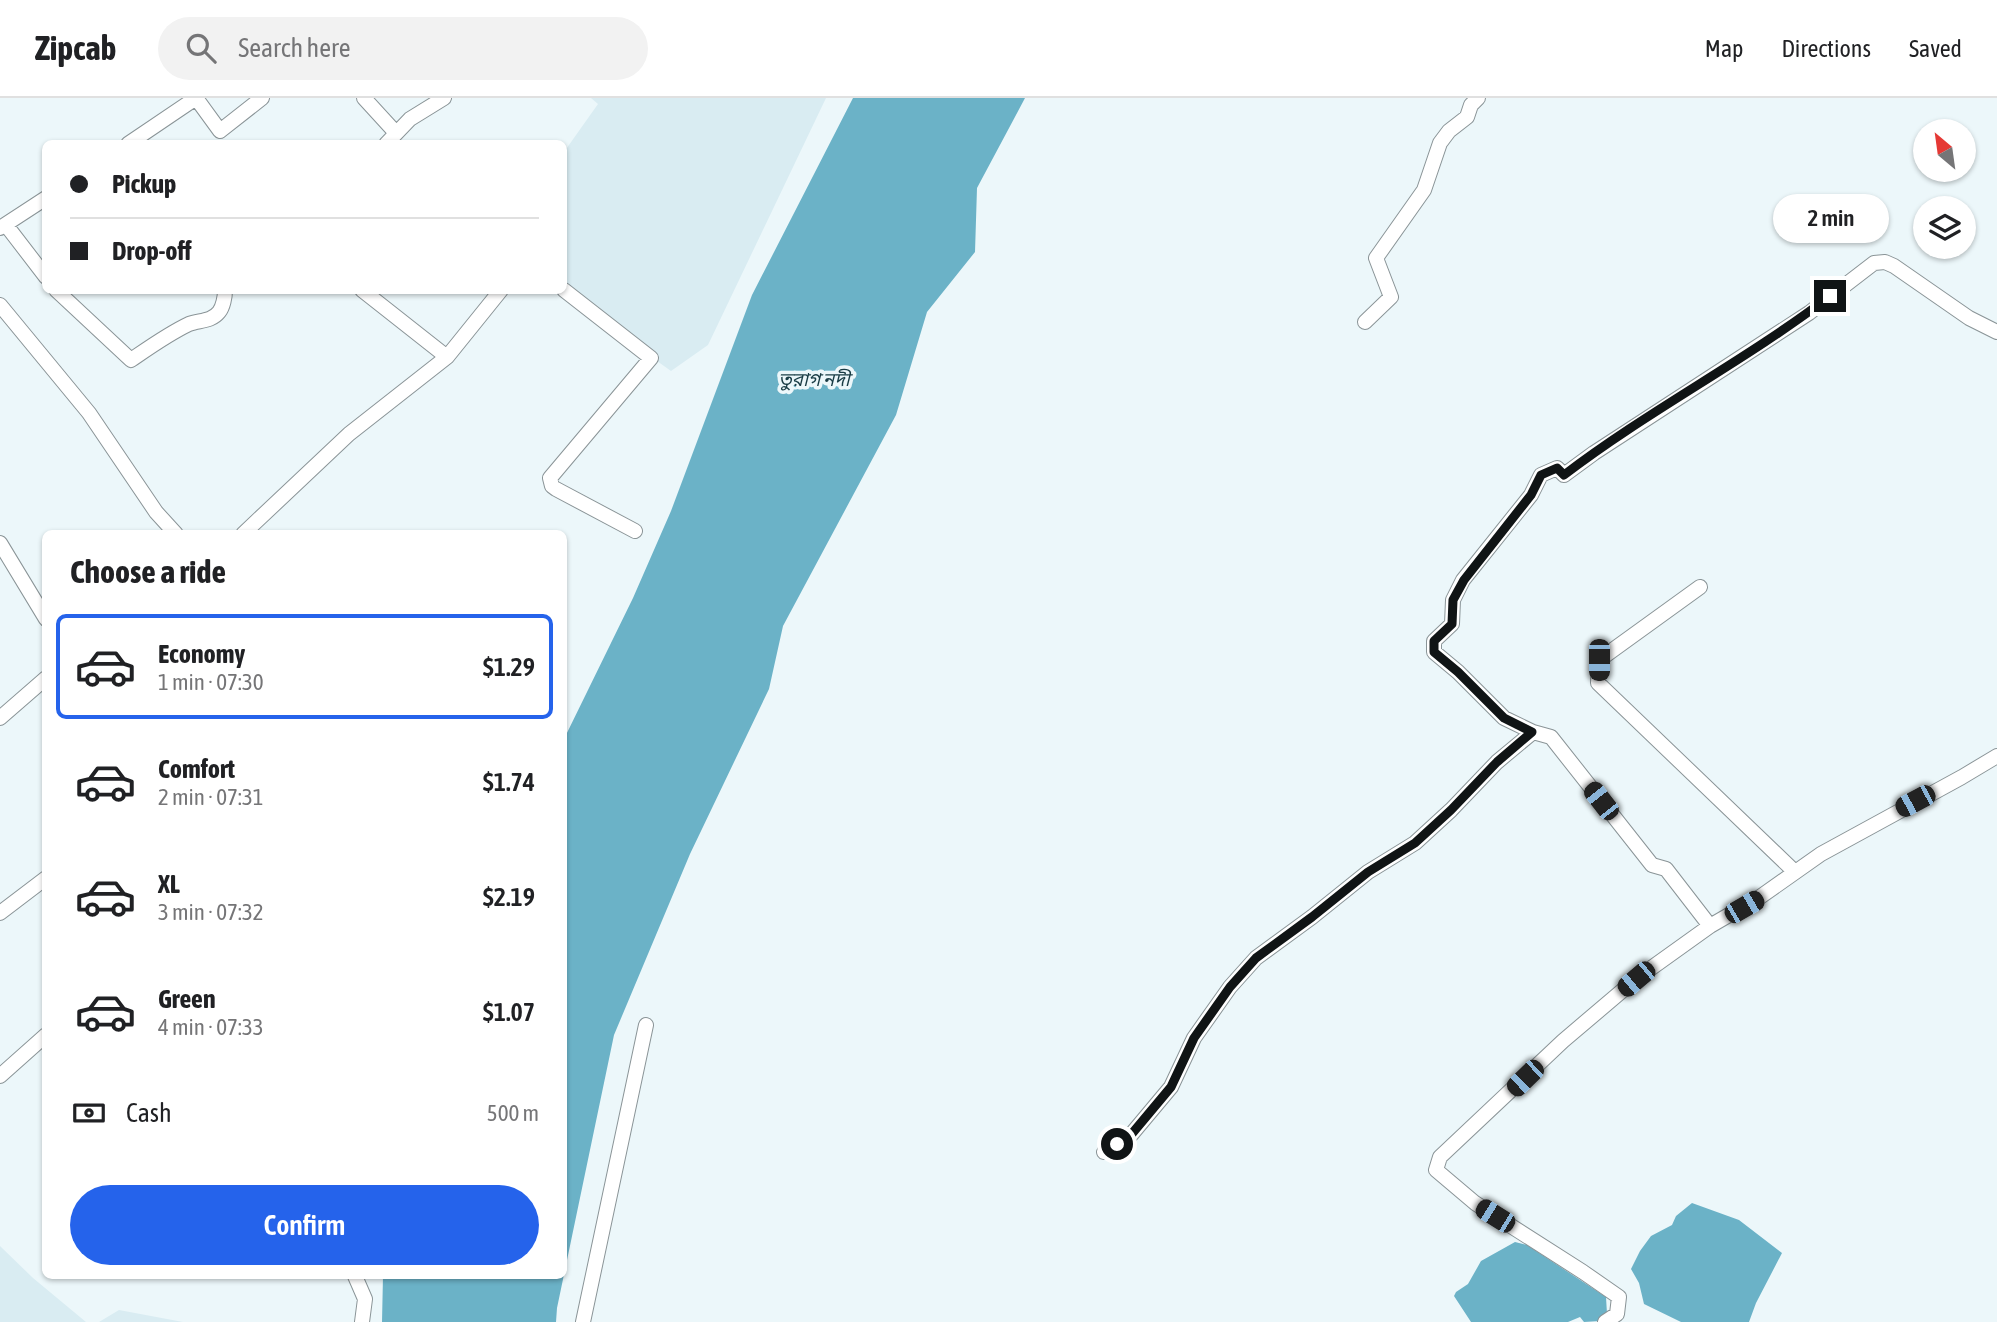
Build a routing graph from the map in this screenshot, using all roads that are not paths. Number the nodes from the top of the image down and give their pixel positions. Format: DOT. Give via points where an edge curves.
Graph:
graph roads {
  1 [pos="262,98"];
  2 [pos="364,98"];
  3 [pos="444,98"];
  4 [pos="1478,98"];
  5 [pos="391,139"];
  6 [pos="134,140"];
  7 [pos="42,201"];
  8 [pos="3,226"];
  9 [pos="42,272"];
  10 [pos="567,292"];
  11 [pos="60,294"];
  12 [pos="225,294"];
  13 [pos="367,294"];
  14 [pos="498,294"];
  15 [pos="0,305"];
  16 [pos="1365,322"];
  17 [pos="1997,332"];
  18 [pos="447,357"];
  19 [pos="172,530"];
  20 [pos="247,530"];
  21 [pos="635,531"];
  22 [pos="0,543"];
  23 [pos="1700,587"];
  24 [pos="42,612"];
  25 [pos="42,681"];
  26 [pos="0,718"];
  27 [pos="1532,732"];
  28 [pos="1997,756"];
  29 [pos="1795,872"];
  30 [pos="42,881"];
  31 [pos="0,913"];
  32 [pos="1710,926"];
  33 [pos="646,1025"];
  34 [pos="42,1039"];
  35 [pos="0,1076"];
  36 [pos="1104,1152"];
  37 [pos="356,1279"];
  38 [pos="362,1322"];
  39 [pos="583,1322"];
  40 [pos="1605,1322"];
  1 -- 6 [label="street" via="220,131 196,98"];
  2 -- 5 [label="street"];
  3 -- 5 [label="street" via="410,119"];
  4 -- 16 [label="street" via="1467,117 1440,143 1424,190 1376,258 1391,297"];
  7 -- 8 [label="street"];
  8 -- 9 [label="street"];
  10 -- 21 [label="street" via="651,358 550,478 552,486"];
  11 -- 12 [label="street" via="131,360 178,330 207,321 219,312"];
  13 -- 18 [label="street"];
  14 -- 18 [label="street"];
  15 -- 19 [label="street" via="89,413"];
  17 -- 27 [label="street" via="1894,266 1874,263 1809,313 1564,475 1557,468 1541,475 1531,495 1458,589 1452,624 1434,641 1434,652 1504,718"];
  18 -- 20 [label="street" via="349,434"];
  22 -- 24 [label="street"];
  23 -- 29 [label="street" via="1599,660 1598,682"];
  25 -- 26 [label="street"];
  27 -- 32 [label="street" via="1551,737 1652,864 1666,869"];
  27 -- 36 [label="street" via="1415,843 1368,872 1256,958 1194,1038 1171,1087 1130,1136"];
  28 -- 29 [label="street"];
  29 -- 32 [label="street"];
  30 -- 31 [label="street"];
  32 -- 40 [label="street" via="1636,979 1563,1041 1440,1157 1436,1170 1475,1203 1619,1297 1617,1314"];
  33 -- 39 [label="street"];
  34 -- 35 [label="street"];
  37 -- 38 [label="street" via="365,1299"];
}
